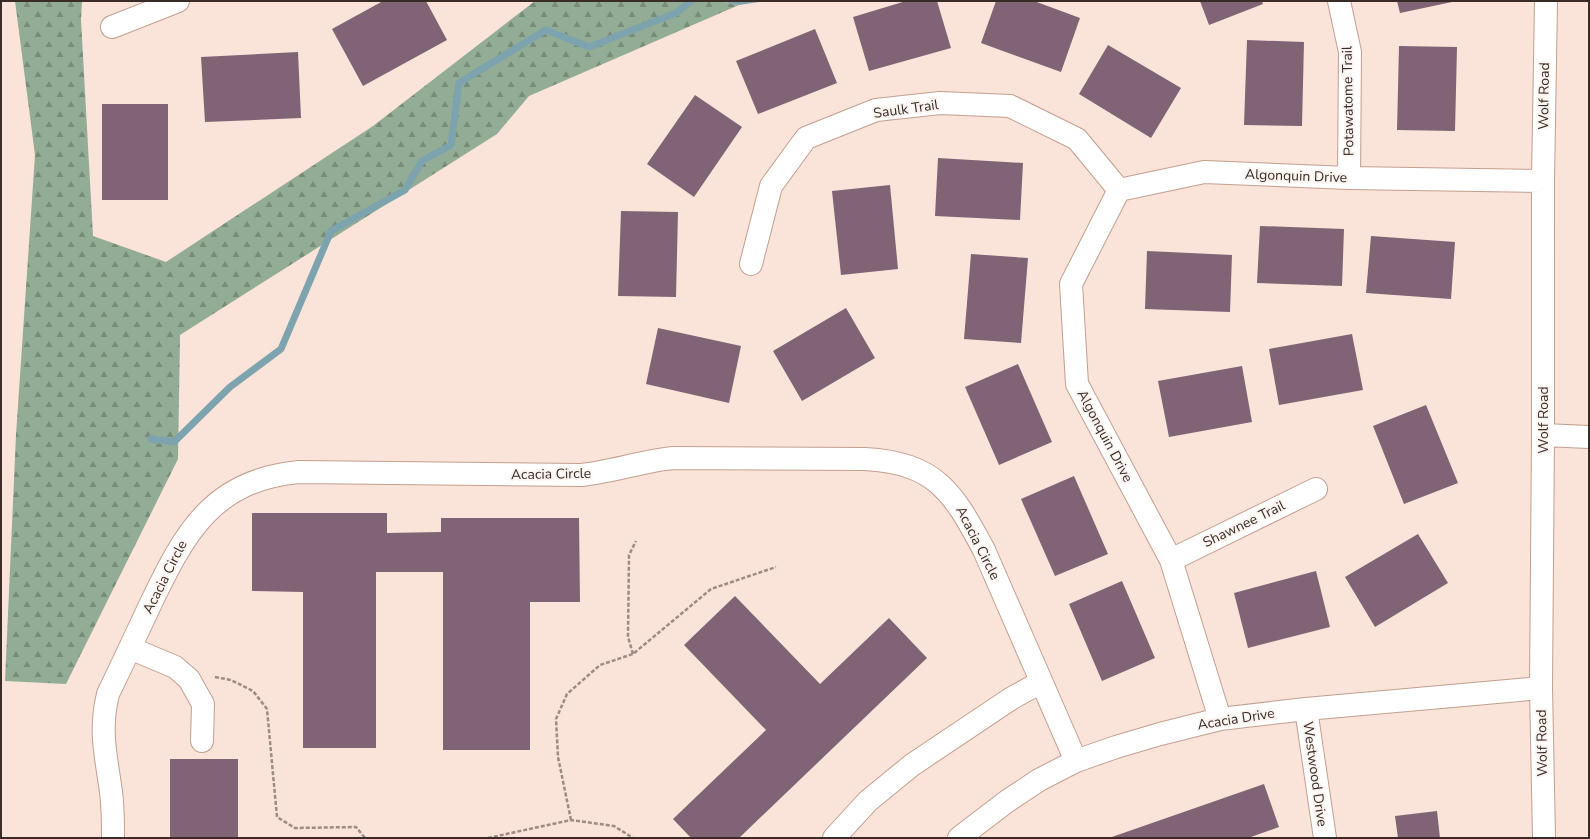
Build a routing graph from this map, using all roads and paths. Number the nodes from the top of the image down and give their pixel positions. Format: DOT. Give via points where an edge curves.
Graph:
graph roads {
  1 [pos="178,1"];
  2 [pos="1339,1"];
  3 [pos="1546,1"];
  4 [pos="112,27"];
  5 [pos="1349,178"];
  6 [pos="1543,181"];
  7 [pos="1119,190"];
  8 [pos="751,264"];
  9 [pos="1543,435"];
  10 [pos="1589,437"];
  11 [pos="1316,489"];
  12 [pos="636,541"];
  13 [pos="1171,560"];
  14 [pos="776,567"];
  15 [pos="130,648"];
  16 [pos="633,654"];
  17 [pos="189,679"];
  18 [pos="1041,682"];
  19 [pos="1541,688"];
  20 [pos="1306,709"];
  21 [pos="1220,719"];
  22 [pos="202,741"];
  23 [pos="1076,761"];
  24 [pos="571,820"];
  25 [pos="113,838"];
  26 [pos="365,838"];
  27 [pos="488,838"];
  28 [pos="633,838"];
  29 [pos="834,838"];
  30 [pos="959,838"];
  31 [pos="1325,838"];
  32 [pos="1544,838"];
  1 -- 4 [label="street"];
  2 -- 5 [label="street, Potawatome Trail" via="1350,52"];
  3 -- 6 [label="street, Wolf Road"];
  5 -- 6 [label="street, Algonquin Drive"];
  5 -- 7 [label="street, Algonquin Drive" via="1204,172"];
  6 -- 9 [label="street, Wolf Road"];
  7 -- 8 [label="street, Saulk Trail" via="1077,140 1010,106 940,103 876,110 806,138 772,186"];
  7 -- 13 [label="street, Algonquin Drive" via="1071,284 1077,384"];
  9 -- 10 [label="street"];
  9 -- 19 [label="street, Wolf Road"];
  11 -- 13 [label="street, Shawnee Trail"];
  12 -- 16 [label="path" via="629,555 628,637"];
  13 -- 21 [label="street, Algonquin Drive"];
  14 -- 16 [label="path" via="711,589"];
  15 -- 17 [label="street" via="175,667"];
  15 -- 18 [label="street, Acacia Circle" via="170,564 202,516 236,491 268,477 299,472 581,475 673,458 865,459 903,464 923,472 941,484 954,498 984,550"];
  15 -- 25 [label="street, Acacia Circle" via="108,694 104,711 103,728"];
  16 -- 24 [label="path" via="600,665 567,694 556,719 558,758"];
  17 -- 22 [label="street" via="203,704"];
  17 -- 26 [label="path" via="205,675 231,680 253,691 267,709 278,817 294,828 356,828"];
  18 -- 23 [label="street, Acacia Circle"];
  18 -- 29 [label="street" via="1012,698 912,765 868,801"];
  19 -- 20 [label="street, Acacia Drive"];
  19 -- 32 [label="street, Wolf Road"];
  20 -- 21 [label="street, Acacia Drive"];
  20 -- 31 [label="street, Westwood Drive"];
  21 -- 23 [label="street, Acacia Drive" via="1160,734"];
  23 -- 30 [label="street, Acacia Drive" via="1019,793"];
  24 -- 27 [label="path"];
  24 -- 28 [label="path" via="614,826"];
}
